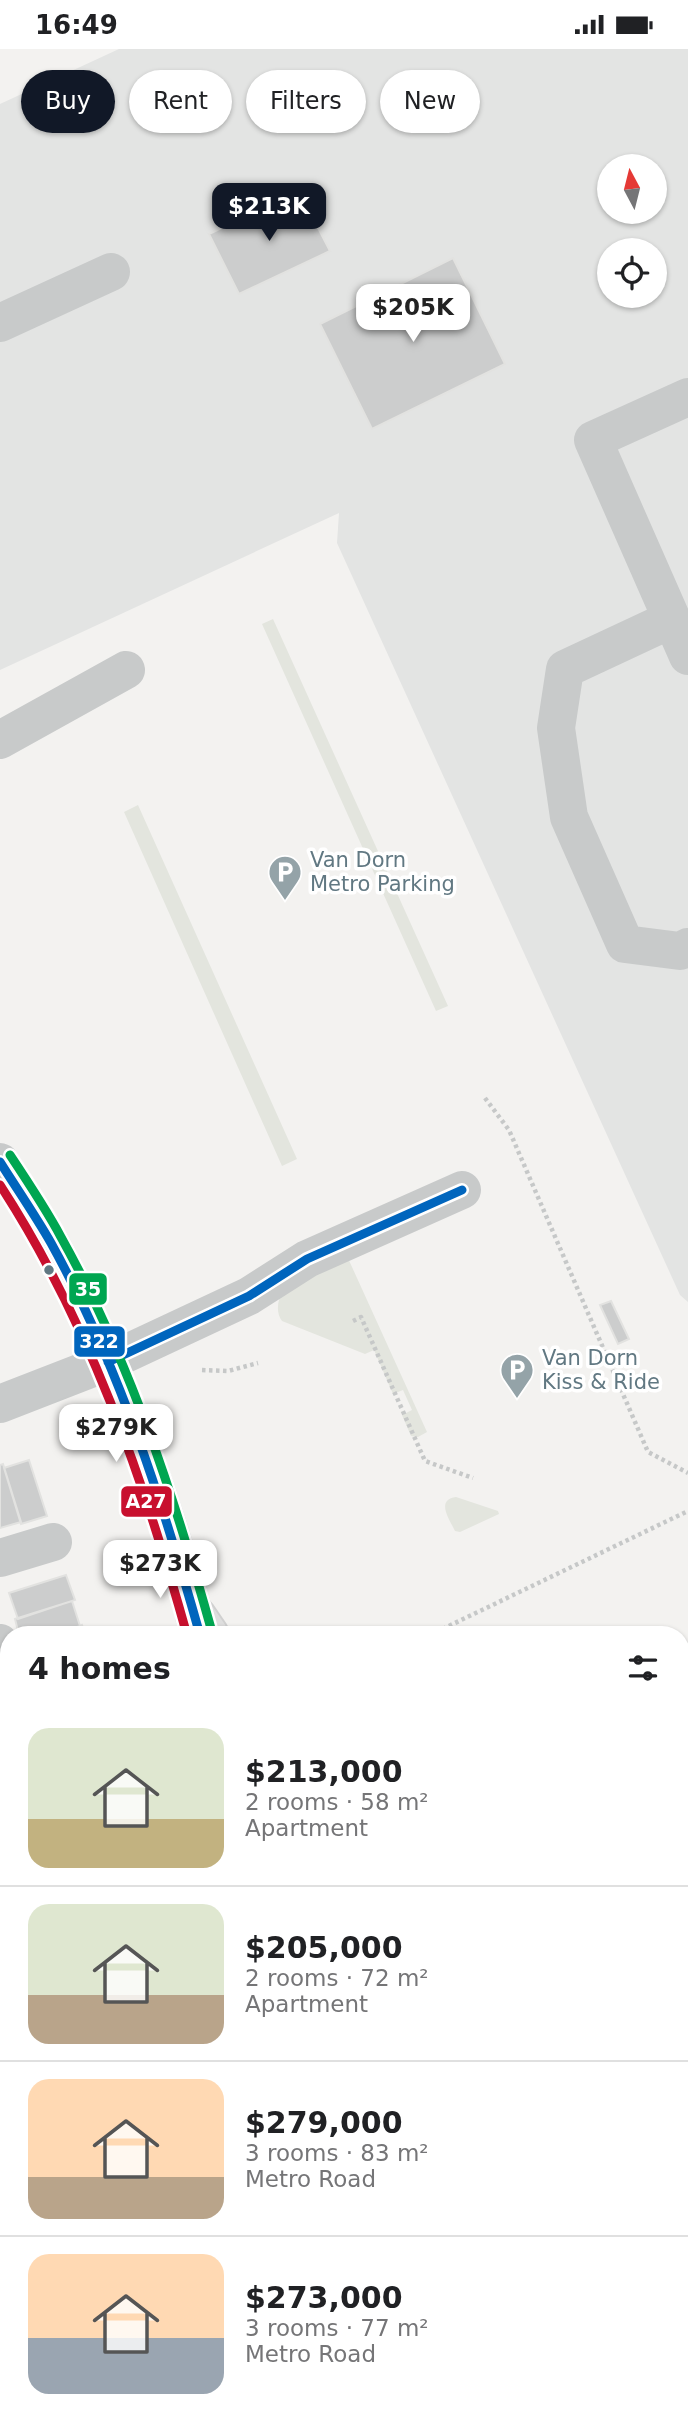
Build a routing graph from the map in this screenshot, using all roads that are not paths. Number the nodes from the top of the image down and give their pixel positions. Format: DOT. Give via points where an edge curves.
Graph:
graph roads {
  1 [pos="111,272"];
  2 [pos="0,323"];
  3 [pos="688,397"];
  4 [pos="671,619"];
  5 [pos="688,656"];
  6 [pos="126,670"];
  7 [pos="0,740"];
  8 [pos="688,947"];
  9 [pos="0,1162"];
  10 [pos="462,1189"];
  11 [pos="108,1361"];
  12 [pos="0,1404"];
  13 [pos="53,1542"];
  14 [pos="0,1558"];
  15 [pos="201,1626"];
  1 -- 2 [label="street"];
  3 -- 4 [label="street" via="593,440"];
  4 -- 5 [label="street"];
  4 -- 8 [label="street" via="565,669 556,728 569,817 625,944 680,951"];
  6 -- 7 [label="street"];
  9 -- 11 [label="street" via="57,1255"];
  10 -- 11 [label="street" via="307,1259 249,1296"];
  11 -- 12 [label="street"];
  11 -- 15 [label="street"];
  13 -- 14 [label="street"];
}
